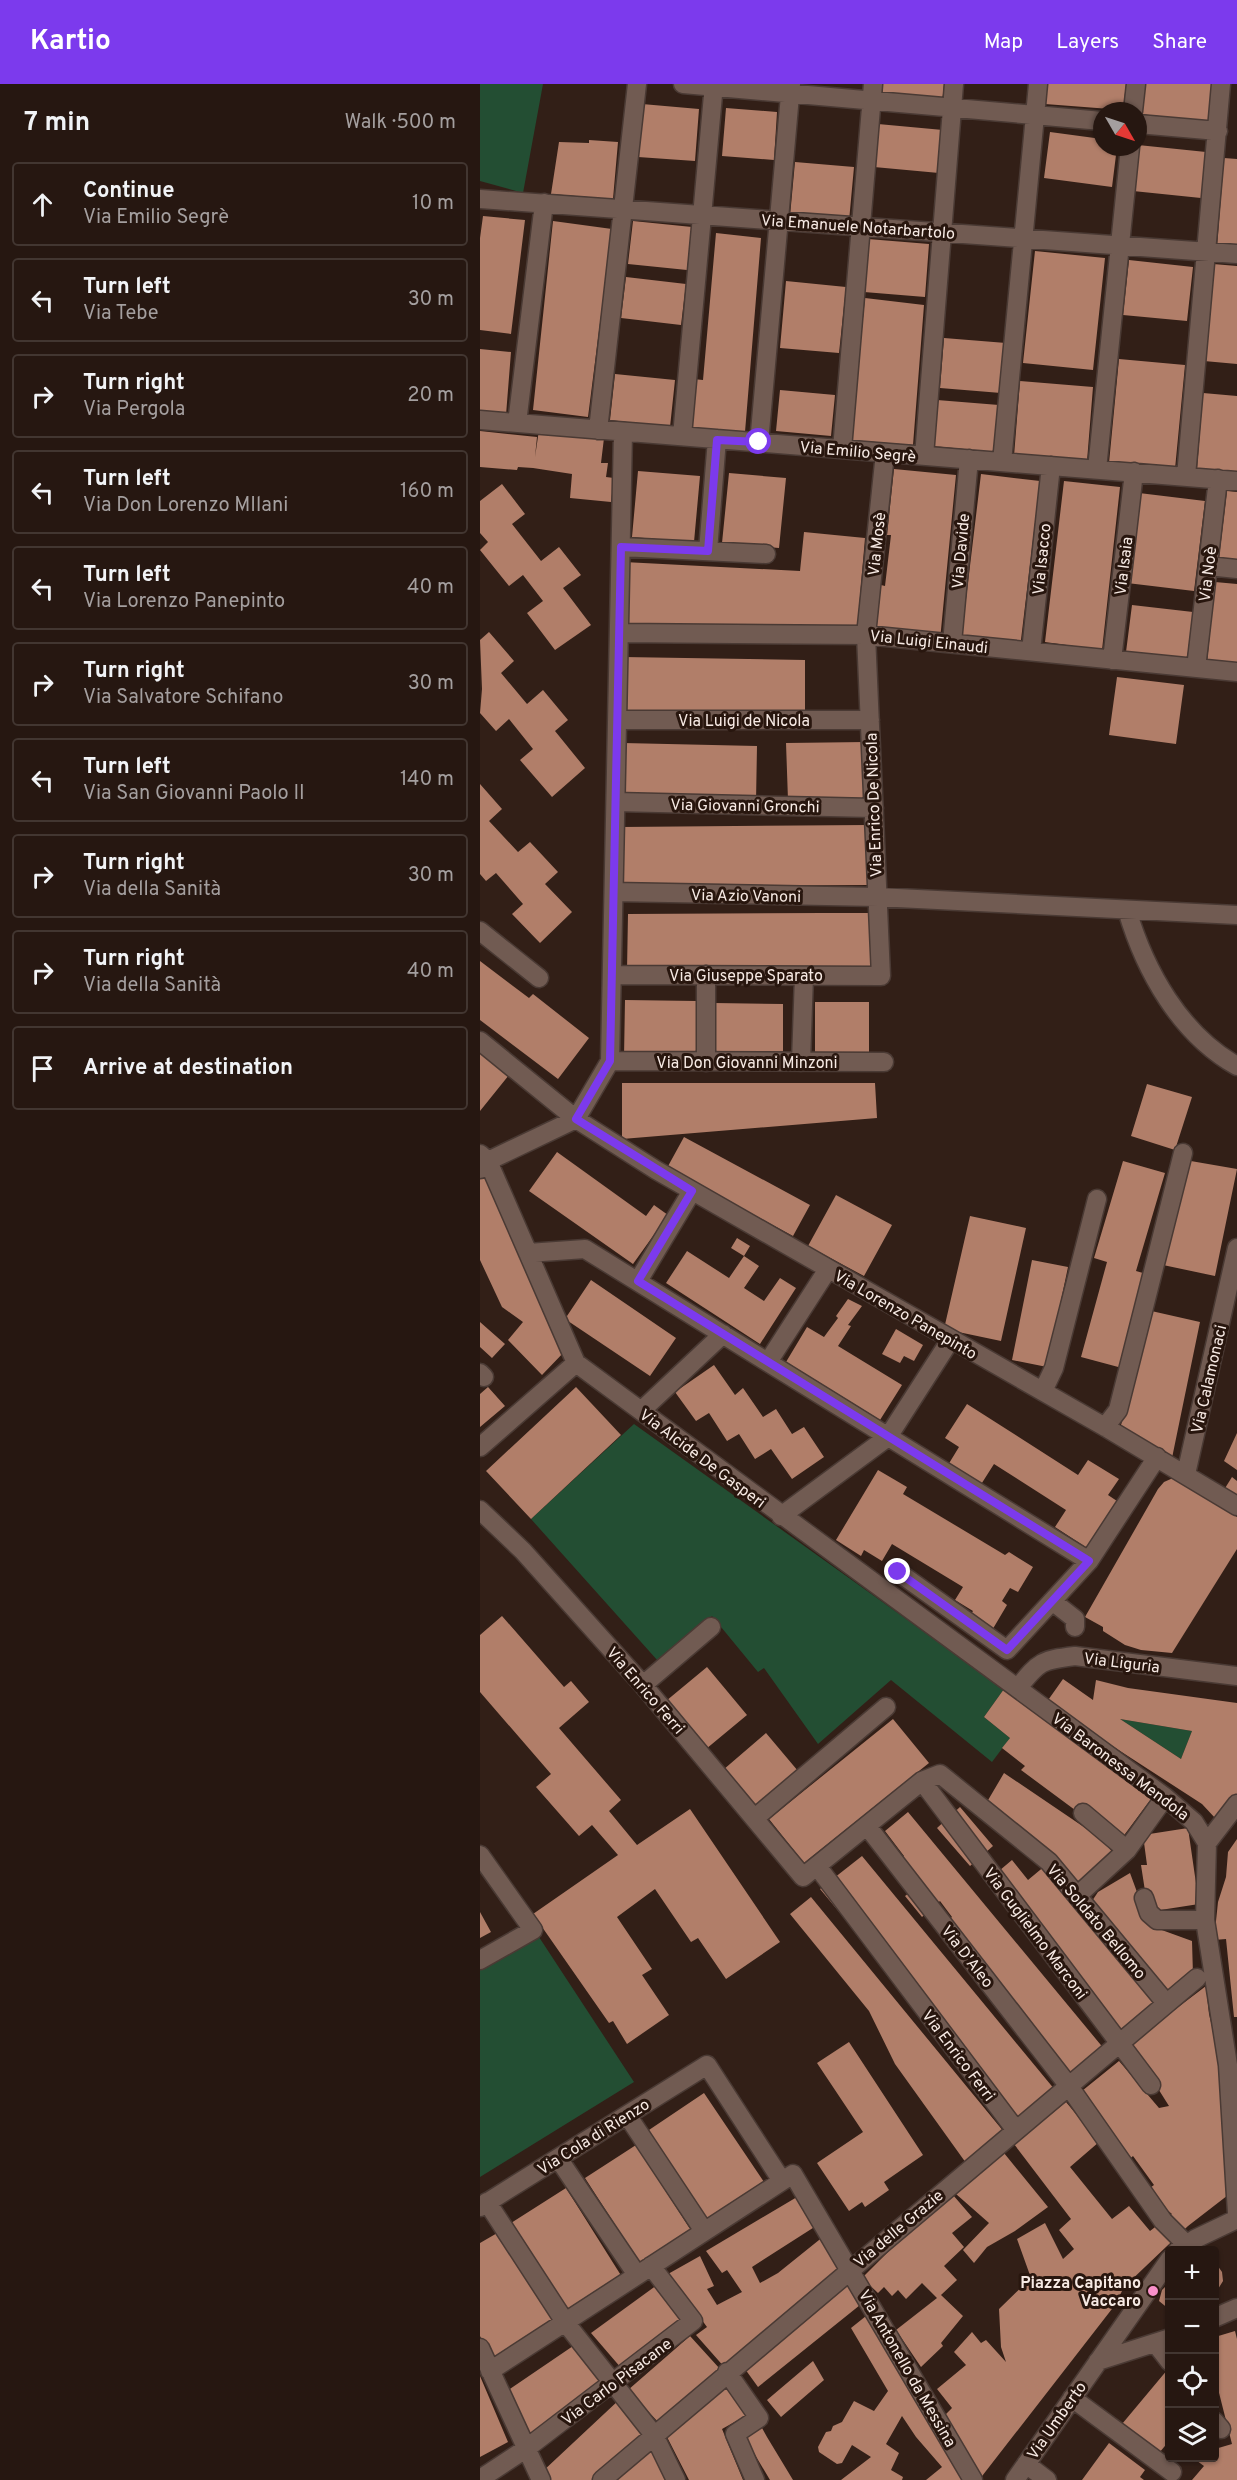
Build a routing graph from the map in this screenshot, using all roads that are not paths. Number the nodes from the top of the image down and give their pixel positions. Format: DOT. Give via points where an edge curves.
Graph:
graph roads {
  1 [pos="637,84"];
  2 [pos="684,84"];
  3 [pos="954,84"];
  4 [pos="1038,84"];
  5 [pos="1136,84"];
  6 [pos="1221,84"];
  7 [pos="714,85"];
  8 [pos="790,89"];
  9 [pos="872,92"];
  10 [pos="1135,102"];
  11 [pos="952,108"];
  12 [pos="1035,115"];
  13 [pos="1093,120"];
  14 [pos="1147,125"];
  15 [pos="1218,131"];
  16 [pos="1129,156"];
  17 [pos="480,199"];
  18 [pos="544,203"];
  19 [pos="623,209"];
  20 [pos="702,215"];
  21 [pos="779,221"];
  22 [pos="861,226"];
  23 [pos="942,232"];
  24 [pos="1023,238"];
  25 [pos="1120,246"];
  26 [pos="1206,252"];
  27 [pos="1237,254"];
  28 [pos="480,420"];
  29 [pos="517,423"];
  30 [pos="598,430"];
  31 [pos="623,432"];
  32 [pos="682,436"];
  33 [pos="717,440"];
  34 [pos="759,442"];
  35 [pos="842,449"];
  36 [pos="885,453"];
  37 [pos="924,456"];
  38 [pos="969,459"];
  39 [pos="1002,462"];
  40 [pos="1051,466"];
  41 [pos="1097,470"];
  42 [pos="1134,472"];
  43 [pos="1186,477"];
  44 [pos="1218,479"];
  45 [pos="1237,481"];
  46 [pos="621,547"];
  47 [pos="708,551"];
  48 [pos="766,554"];
  49 [pos="1208,566"];
  50 [pos="1237,569"];
  51 [pos="620,633"];
  52 [pos="866,635"];
  53 [pos="952,643"];
  54 [pos="1031,651"];
  55 [pos="1112,660"];
  56 [pos="1196,668"];
  57 [pos="1237,672"];
  58 [pos="618,720"];
  59 [pos="870,720"];
  60 [pos="616,802"];
  61 [pos="874,808"];
  62 [pos="614,892"];
  63 [pos="877,897"];
  64 [pos="1127,910"];
  65 [pos="1237,915"];
  66 [pos="480,931"];
  67 [pos="612,975"];
  68 [pos="706,975"];
  69 [pos="804,976"];
  70 [pos="881,976"];
  71 [pos="539,978"];
  72 [pos="480,1041"];
  73 [pos="610,1061"];
  74 [pos="706,1062"];
  75 [pos="801,1062"];
  76 [pos="884,1062"];
  77 [pos="1237,1066"];
  78 [pos="576,1119"];
  79 [pos="1183,1153"];
  80 [pos="483,1161"];
  81 [pos="692,1191"];
  82 [pos="1097,1199"];
  83 [pos="1237,1248"];
  84 [pos="528,1253"];
  85 [pos="828,1269"];
  86 [pos="638,1281"];
  87 [pos="723,1334"];
  88 [pos="951,1339"];
  89 [pos="768,1362"];
  90 [pos="576,1363"];
  91 [pos="1043,1391"];
  92 [pos="640,1411"];
  93 [pos="1105,1426"];
  94 [pos="888,1437"];
  95 [pos="480,1447"];
  96 [pos="1158,1457"];
  97 [pos="1186,1474"];
  98 [pos="1237,1506"];
  99 [pos="480,1510"];
  100 [pos="781,1516"];
  101 [pos="1089,1561"];
  102 [pos="898,1572"];
  103 [pos="1052,1601"];
  104 [pos="711,1627"];
  105 [pos="1075,1627"];
  106 [pos="1237,1676"];
  107 [pos="644,1685"];
  108 [pos="1018,1688"];
  109 [pos="886,1707"];
  110 [pos="922,1781"];
  111 [pos="1165,1797"];
  112 [pos="1237,1804"];
  113 [pos="1083,1813"];
  114 [pos="755,1818"];
  115 [pos="867,1826"];
  116 [pos="1207,1843"];
  117 [pos="1127,1850"];
  118 [pos="480,1855"];
  119 [pos="810,1871"];
  120 [pos="1077,1896"];
  121 [pos="1144,1898"];
  122 [pos="1205,1920"];
  123 [pos="480,1960"];
  124 [pos="1197,1978"];
  125 [pos="1166,2003"];
  126 [pos="1119,2042"];
  127 [pos="1068,2085"];
  128 [pos="1151,2085"];
  129 [pos="627,2115"];
  130 [pos="1015,2129"];
  131 [pos="558,2158"];
  132 [pos="782,2181"];
  133 [pos="484,2204"];
  134 [pos="1237,2213"];
  135 [pos="1237,2219"];
  136 [pos="704,2231"];
  137 [pos="1181,2246"];
  138 [pos="1184,2246"];
  139 [pos="1165,2266"];
  140 [pos="850,2269"];
  141 [pos="644,2270"];
  142 [pos="1237,2308"];
  143 [pos="1219,2316"];
  144 [pos="565,2322"];
  145 [pos="1163,2341"];
  146 [pos="480,2348"];
  147 [pos="1098,2361"];
  148 [pos="490,2371"];
  149 [pos="727,2372"];
  150 [pos="614,2384"];
  151 [pos="1072,2398"];
  152 [pos="654,2435"];
  153 [pos="527,2448"];
  154 [pos="1026,2464"];
  155 [pos="1172,2472"];
  156 [pos="480,2479"];
  157 [pos="541,2480"];
  158 [pos="602,2480"];
  159 [pos="676,2480"];
  160 [pos="755,2480"];
  161 [pos="974,2480"];
  162 [pos="1015,2480"];
  163 [pos="1047,2480"];
  1 -- 19 [label="street"];
  2 -- 7 [label="street"];
  3 -- 11 [label="street"];
  4 -- 12 [label="street"];
  5 -- 10 [label="street"];
  6 -- 15 [label="street"];
  7 -- 8 [label="street"];
  7 -- 20 [label="street"];
  8 -- 9 [label="street"];
  8 -- 21 [label="street"];
  9 -- 11 [label="street"];
  9 -- 22 [label="street"];
  11 -- 12 [label="street"];
  11 -- 23 [label="street"];
  12 -- 13 [label="street"];
  12 -- 24 [label="street"];
  14 -- 15 [label="street"];
  15 -- 26 [label="street"];
  16 -- 25 [label="street"];
  17 -- 18 [label="street, Via Emanuele Notarbartolo"];
  18 -- 19 [label="street, Via Emanuele Notarbartolo"];
  18 -- 29 [label="street"];
  19 -- 20 [label="street, Via Emanuele Notarbartolo"];
  19 -- 30 [label="street"];
  20 -- 21 [label="street, Via Emanuele Notarbartolo"];
  20 -- 32 [label="street"];
  21 -- 22 [label="street, Via Emanuele Notarbartolo"];
  21 -- 34 [label="street"];
  22 -- 23 [label="street, Via Emanuele Notarbartolo"];
  22 -- 35 [label="street"];
  23 -- 24 [label="street, Via Emanuele Notarbartolo"];
  23 -- 37 [label="street"];
  24 -- 25 [label="street, Via Emanuele Notarbartolo"];
  24 -- 39 [label="street"];
  25 -- 26 [label="street, Via Emanuele Notarbartolo"];
  25 -- 41 [label="street"];
  26 -- 27 [label="street, Via Emanuele Notarbartolo"];
  26 -- 43 [label="street"];
  28 -- 29 [label="street, Via Emilio Segrè"];
  29 -- 30 [label="street, Via Emilio Segrè"];
  30 -- 31 [label="street, Via Emilio Segrè"];
  31 -- 32 [label="street, Via Emilio Segrè"];
  31 -- 46 [label="street"];
  32 -- 33 [label="street, Via Emilio Segrè"];
  33 -- 34 [label="street, Via Emilio Segrè"];
  33 -- 47 [label="street"];
  34 -- 35 [label="street, Via Emilio Segrè"];
  35 -- 36 [label="street, Via Emilio Segrè"];
  36 -- 37 [label="street, Via Emilio Segrè"];
  36 -- 52 [label="street, Via Mosè"];
  37 -- 38 [label="street, Via Emilio Segrè"];
  38 -- 39 [label="street, Via Emilio Segrè"];
  38 -- 53 [label="street, Via Davide"];
  39 -- 40 [label="street, Via Emilio Segrè"];
  40 -- 41 [label="street, Via Emilio Segrè"];
  40 -- 54 [label="street, Via Isacco"];
  41 -- 42 [label="street, Via Emilio Segrè"];
  42 -- 43 [label="street, Via Emilio Segrè"];
  42 -- 55 [label="street, Via Isaia"];
  43 -- 44 [label="street, Via Emilio Segrè"];
  44 -- 45 [label="street, Via Emilio Segrè"];
  44 -- 49 [label="street, Via Noè"];
  46 -- 47 [label="street"];
  46 -- 51 [label="street"];
  47 -- 48 [label="street"];
  49 -- 50 [label="street"];
  49 -- 56 [label="street, Via Noè"];
  51 -- 52 [label="street, Via Luigi Einaudi"];
  51 -- 58 [label="street"];
  52 -- 53 [label="street, Via Luigi Einaudi"];
  52 -- 59 [label="street, Via Enrico De Nicola"];
  53 -- 54 [label="street, Via Luigi Einaudi"];
  54 -- 55 [label="street, Via Luigi Einaudi"];
  55 -- 56 [label="street, Via Luigi Einaudi"];
  56 -- 57 [label="street, Via Luigi Einaudi"];
  58 -- 59 [label="street, Via Luigi de Nicola"];
  58 -- 60 [label="street"];
  59 -- 61 [label="street, Via Enrico De Nicola"];
  60 -- 61 [label="street, Via Giovanni Gronchi"];
  60 -- 62 [label="street"];
  61 -- 63 [label="street, Via Enrico De Nicola"];
  62 -- 63 [label="street, Via Azio Vanoni"];
  62 -- 67 [label="street"];
  63 -- 64 [label="street, Via Azio Vanoni"];
  63 -- 70 [label="street, Via Enrico De Nicola"];
  64 -- 65 [label="street, Via Azio Vanoni"];
  64 -- 77 [label="street" via="1135,938 1164,994 1189,1028 1220,1057"];
  66 -- 71 [label="street"];
  67 -- 68 [label="street, Via Giuseppe Sparato"];
  67 -- 73 [label="street"];
  68 -- 69 [label="street, Via Giuseppe Sparato"];
  68 -- 74 [label="street"];
  69 -- 70 [label="street, Via Giuseppe Sparato"];
  69 -- 75 [label="street"];
  72 -- 78 [label="street, Via Lorenzo Panepinto"];
  73 -- 74 [label="street, Via Don Giovanni Minzoni"];
  73 -- 78 [label="street"];
  74 -- 75 [label="street, Via Don Giovanni Minzoni"];
  75 -- 76 [label="street, Via Don Giovanni Minzoni"];
  78 -- 80 [label="street"];
  78 -- 81 [label="street, Via Lorenzo Panepinto"];
  79 -- 93 [label="street" via="1118,1410"];
  80 -- 84 [label="street, Via Alcide De Gasperi"];
  81 -- 85 [label="street, Via Lorenzo Panepinto"];
  81 -- 86 [label="street"];
  82 -- 91 [label="street" via="1054,1368"];
  83 -- 97 [label="street, Via Calamonaci"];
  84 -- 86 [label="street" via="585,1249"];
  84 -- 90 [label="street, Via Alcide De Gasperi"];
  85 -- 88 [label="street, Via Lorenzo Panepinto"];
  85 -- 89 [label="street"];
  86 -- 87 [label="street"];
  87 -- 89 [label="street"];
  87 -- 92 [label="street"];
  88 -- 91 [label="street, Via Lorenzo Panepinto"];
  88 -- 94 [label="street"];
  89 -- 94 [label="street"];
  90 -- 92 [label="street, Via Alcide De Gasperi"];
  90 -- 95 [label="street"];
  91 -- 93 [label="street, Via Lorenzo Panepinto"];
  92 -- 100 [label="street, Via Alcide De Gasperi"];
  93 -- 96 [label="street, Via Lorenzo Panepinto"];
  94 -- 100 [label="street"];
  94 -- 101 [label="street"];
  96 -- 97 [label="street, Via Lorenzo Panepinto"];
  96 -- 101 [label="street"];
  97 -- 98 [label="street, Via Lorenzo Panepinto"];
  99 -- 107 [label="street, Via Enrico Ferri" via="523,1551"];
  100 -- 108 [label="street, Via Alcide De Gasperi"];
  101 -- 103 [label="street"];
  102 -- 103 [label="street" via="1007,1650"];
  103 -- 105 [label="street" via="1075,1619"];
  104 -- 107 [label="street"];
  106 -- 108 [label="street, Via Liguria" via="1075,1656 1035,1666"];
  107 -- 114 [label="street, Via Enrico Ferri"];
  108 -- 111 [label="street, Via Baronessa Mendola"];
  109 -- 114 [label="street"];
  110 -- 115 [label="street"];
  110 -- 120 [label="street, Via Soldato Bellomo" via="940,1774 1049,1862"];
  110 -- 126 [label="street, Via Guglielmo Marconi"];
  111 -- 116 [label="street, Via Baronessa Mendola" via="1194,1821"];
  111 -- 117 [label="street"];
  112 -- 116 [label="street"];
  113 -- 117 [label="street"];
  114 -- 119 [label="street, Via Enrico Ferri"];
  115 -- 119 [label="street"];
  115 -- 127 [label="street, Via D'Aleo"];
  116 -- 122 [label="street"];
  117 -- 120 [label="street"];
  118 -- 123 [label="street" via="533,1930"];
  119 -- 130 [label="street, Via Enrico Ferri"];
  120 -- 125 [label="street, Via Soldato Bellomo"];
  121 -- 122 [label="street" via="1149,1913 1157,1920"];
  122 -- 134 [label="street" via="1228,2065"];
  124 -- 125 [label="street, Via delle Grazie"];
  125 -- 126 [label="street, Via delle Grazie"];
  126 -- 127 [label="street, Via delle Grazie"];
  126 -- 128 [label="street, Via Guglielmo Marconi"];
  127 -- 130 [label="street, Via delle Grazie"];
  127 -- 137 [label="street, Via D'Aleo"];
  129 -- 131 [label="street, Via Cola di Rienzo"];
  129 -- 132 [label="street, Via Cola di Rienzo" via="707,2065"];
  129 -- 136 [label="street"];
  130 -- 140 [label="street, Via delle Grazie"];
  131 -- 133 [label="street, Via Cola di Rienzo"];
  131 -- 141 [label="street"];
  132 -- 136 [label="street"];
  132 -- 140 [label="street, Via Antonello da Messina" via="793,2174"];
  133 -- 144 [label="street"];
  135 -- 138 [label="street"];
  136 -- 141 [label="street"];
  139 -- 147 [label="street, Via Umberto"];
  140 -- 149 [label="street, Via delle Grazie"];
  140 -- 161 [label="street, Via Antonello da Messina"];
  141 -- 144 [label="street"];
  141 -- 150 [label="street, Via Carlo Pisacane" via="693,2321"];
  142 -- 143 [label="street"];
  144 -- 148 [label="street"];
  144 -- 150 [label="street"];
  145 -- 147 [label="street"];
  146 -- 148 [label="street"];
  147 -- 151 [label="street, Via Umberto"];
  148 -- 153 [label="street"];
  149 -- 152 [label="street, Via delle Grazie"];
  149 -- 160 [label="street" via="759,2418 735,2434"];
  150 -- 152 [label="street"];
  150 -- 153 [label="street, Via Carlo Pisacane"];
  151 -- 154 [label="street, Via Umberto"];
  151 -- 155 [label="street"];
  152 -- 158 [label="street, Via delle Grazie"];
  152 -- 159 [label="street"];
  153 -- 156 [label="street, Via Carlo Pisacane"];
  153 -- 157 [label="street"];
  154 -- 162 [label="street, Via Umberto"];
  154 -- 163 [label="street"];
}
